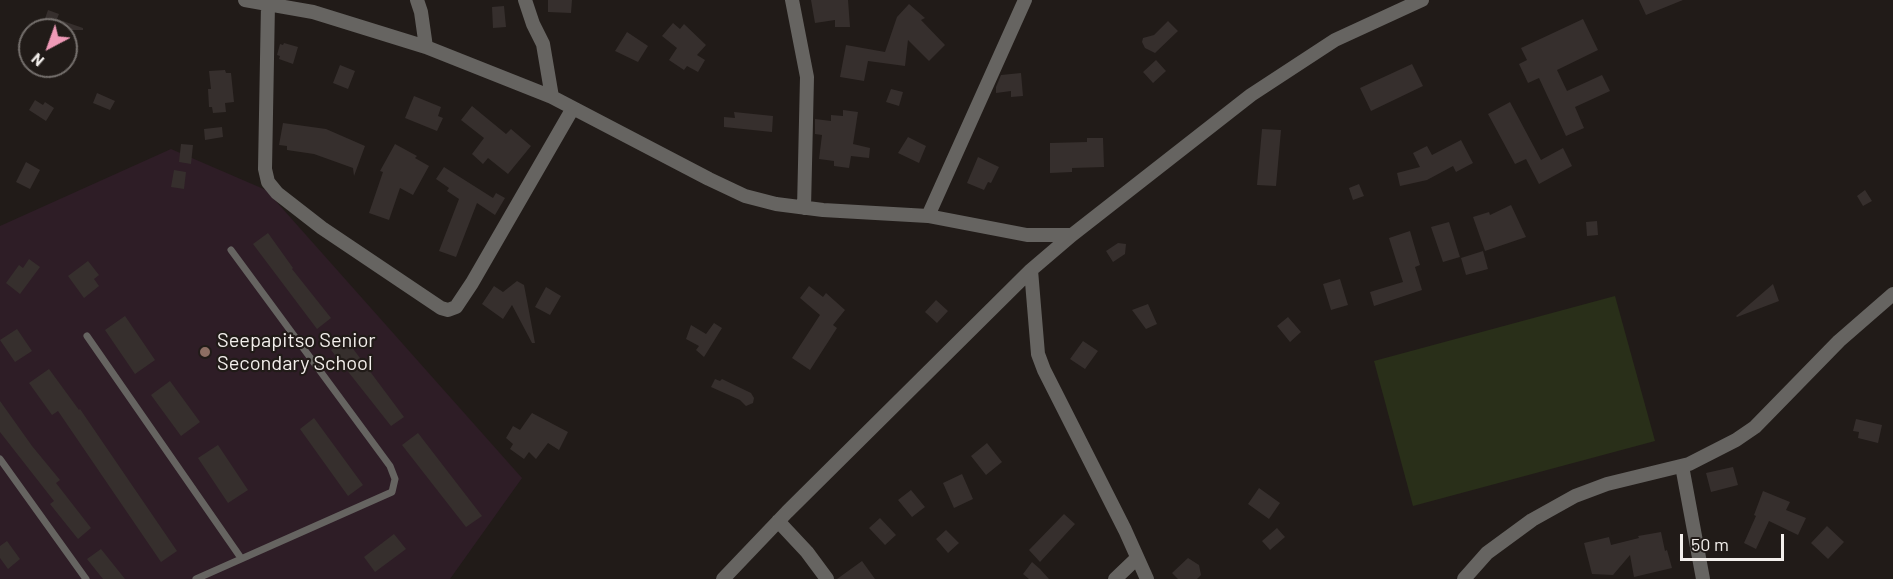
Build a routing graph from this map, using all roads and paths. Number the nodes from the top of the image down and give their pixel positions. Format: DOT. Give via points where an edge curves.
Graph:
graph roads {
  1 [pos="245,0"];
  2 [pos="417,0"];
  3 [pos="525,0"];
  4 [pos="792,0"];
  5 [pos="1025,0"];
  6 [pos="1417,1"];
  7 [pos="273,3"];
  8 [pos="426,47"];
  9 [pos="552,97"];
  10 [pos="573,108"];
  11 [pos="804,208"];
  12 [pos="928,216"];
  13 [pos="1072,235"];
  14 [pos="231,250"];
  15 [pos="1031,270"];
  16 [pos="1893,294"];
  17 [pos="87,336"];
  18 [pos="0,459"];
  19 [pos="1682,466"];
  20 [pos="778,521"];
  21 [pos="241,558"];
  22 [pos="1137,558"];
  23 [pos="86,579"];
  24 [pos="196,579"];
  25 [pos="723,579"];
  26 [pos="827,579"];
  27 [pos="1115,579"];
  28 [pos="1147,579"];
  29 [pos="1464,579"];
  30 [pos="1703,579"];
  1 -- 7 [label="street"];
  2 -- 8 [label="street"];
  3 -- 9 [label="street" via="543,44"];
  4 -- 11 [label="street" via="807,77"];
  5 -- 12 [label="street"];
  6 -- 13 [label="street" via="1335,40 1251,95"];
  7 -- 8 [label="street"];
  7 -- 10 [label="street" via="265,169 268,182 322,228 441,308 456,308"];
  8 -- 9 [label="street"];
  9 -- 10 [label="street"];
  10 -- 11 [label="street" via="745,196"];
  11 -- 12 [label="street"];
  12 -- 13 [label="street" via="1027,235"];
  13 -- 15 [label="street"];
  14 -- 21 [label="lane" via="390,466 395,479 392,492"];
  15 -- 20 [label="street"];
  15 -- 22 [label="street" via="1038,354"];
  16 -- 19 [label="street" via="1839,341 1755,427"];
  17 -- 21 [label="lane"];
  18 -- 23 [label="lane"];
  19 -- 29 [label="street" via="1575,496 1532,520 1487,553"];
  19 -- 30 [label="street"];
  20 -- 25 [label="street"];
  20 -- 26 [label="street"];
  21 -- 24 [label="lane"];
  22 -- 27 [label="street"];
  22 -- 28 [label="street"];
}
